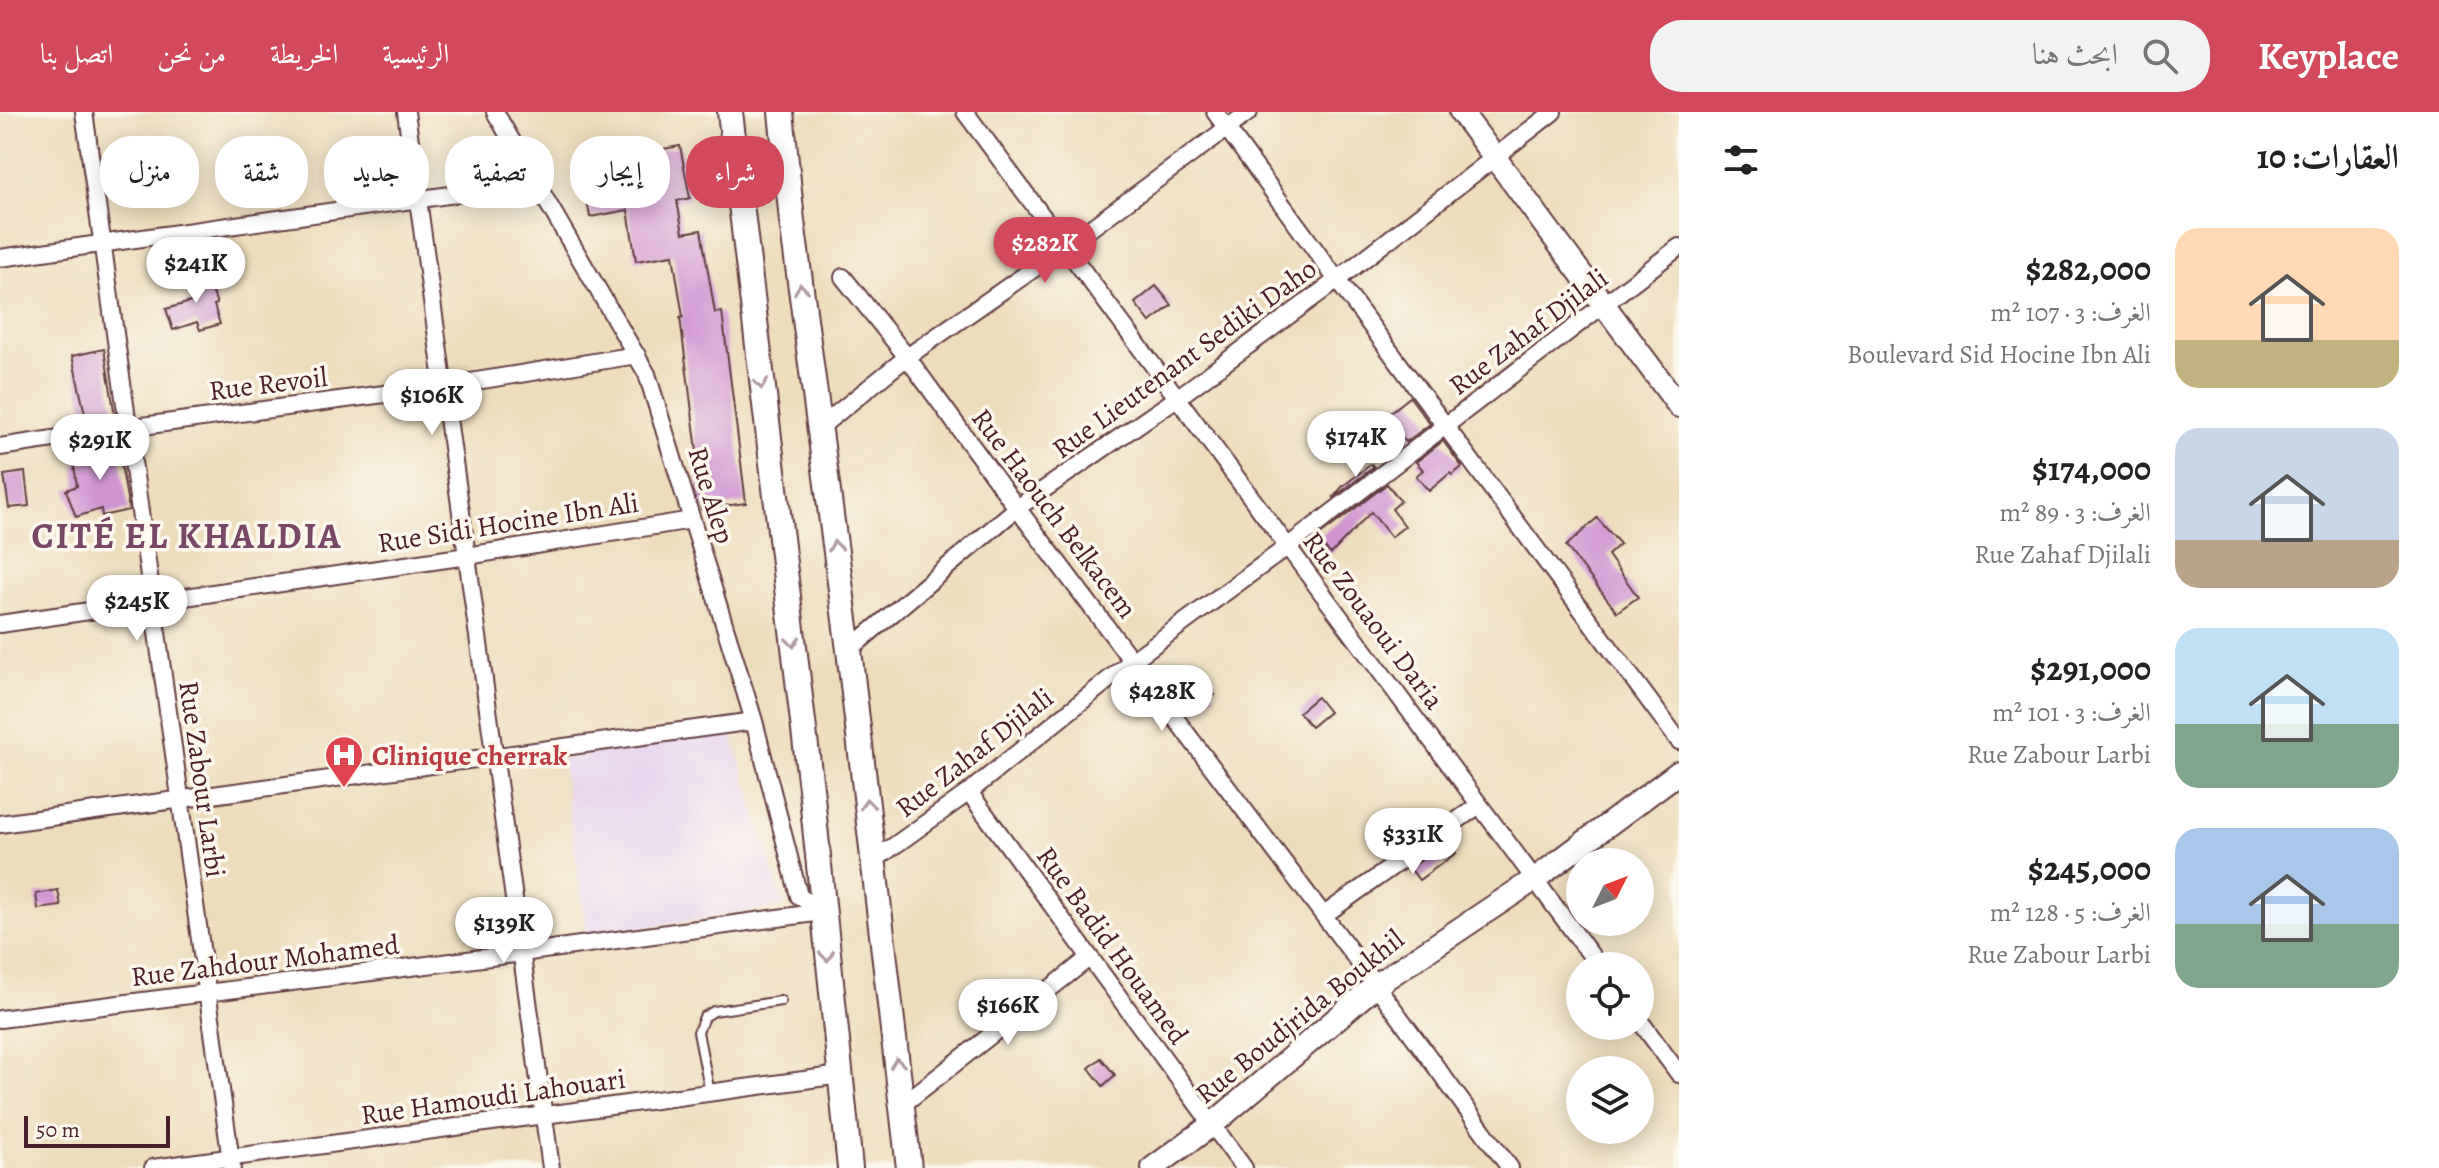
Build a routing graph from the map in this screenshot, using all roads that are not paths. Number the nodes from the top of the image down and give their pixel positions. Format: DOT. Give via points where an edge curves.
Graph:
graph roads {
  1 [pos="84,112"];
  2 [pos="406,112"];
  3 [pos="495,112"];
  4 [pos="730,112"];
  5 [pos="781,112"];
  6 [pos="965,112"];
  7 [pos="1215,112"];
  8 [pos="1249,112"];
  9 [pos="1461,112"];
  10 [pos="1553,112"];
  11 [pos="1227,128"];
  12 [pos="409,136"];
  13 [pos="509,136"];
  14 [pos="1494,157"];
  15 [pos="359,208"];
  16 [pos="419,208"];
  17 [pos="550,208"];
  18 [pos="101,243"];
  19 [pos="1065,247"];
  20 [pos="1679,247"];
  21 [pos="0,258"];
  22 [pos="843,277"];
  23 [pos="1337,280"];
  24 [pos="1604,305"];
  25 [pos="637,355"];
  26 [pos="907,357"];
  27 [pos="445,386"];
  28 [pos="1177,398"];
  29 [pos="1679,406"];
  30 [pos="1446,426"];
  31 [pos="127,428"];
  32 [pos="819,428"];
  33 [pos="0,447"];
  34 [pos="1017,508"];
  35 [pos="692,520"];
  36 [pos="1287,547"];
  37 [pos="467,556"];
  38 [pos="151,601"];
  39 [pos="0,624"];
  40 [pos="849,650"];
  41 [pos="1133,660"];
  42 [pos="754,721"];
  43 [pos="1679,741"];
  44 [pos="494,757"];
  45 [pos="1679,772"];
  46 [pos="969,792"];
  47 [pos="179,800"];
  48 [pos="1479,805"];
  49 [pos="0,824"];
  50 [pos="873,861"];
  51 [pos="1535,879"];
  52 [pos="822,912"];
  53 [pos="1324,915"];
  54 [pos="1589,952"];
  55 [pos="522,953"];
  56 [pos="1089,958"];
  57 [pos="1376,985"];
  58 [pos="207,994"];
  59 [pos="781,1001"];
  60 [pos="0,1019"];
  61 [pos="1654,1040"];
  62 [pos="1679,1074"];
  63 [pos="841,1075"];
  64 [pos="710,1093"];
  65 [pos="902,1105"];
  66 [pos="544,1115"];
  67 [pos="1213,1124"];
  68 [pos="232,1162"];
  69 [pos="153,1168"];
  70 [pos="551,1168"];
  71 [pos="850,1168"];
  72 [pos="909,1168"];
  73 [pos="1153,1168"];
  74 [pos="1244,1168"];
  75 [pos="1510,1168"];
  1 -- 18 [label="street, Rue Zabour Larbi"];
  2 -- 12 [label="street"];
  3 -- 13 [label="street, Rue Alep"];
  4 -- 52 [label="main road, one-way"];
  32 -- 5 [label="main road, one-way"];
  6 -- 19 [label="street, Rue Zouaoui Daria"];
  7 -- 11 [label="street"];
  8 -- 11 [label="street"];
  9 -- 14 [label="street"];
  10 -- 14 [label="street, Rue Lieutenant Sediki Daho"];
  11 -- 19 [label="street"];
  11 -- 23 [label="street"];
  14 -- 23 [label="street, Rue Lieutenant Sediki Daho"];
  14 -- 24 [label="street"];
  15 -- 18 [label="street"];
  16 -- 27 [label="street"];
  17 -- 25 [label="street, Rue Alep"];
  18 -- 21 [label="street"];
  18 -- 31 [label="street, Rue Zabour Larbi"];
  19 -- 26 [label="street"];
  19 -- 28 [label="street, Rue Zouaoui Daria"];
  20 -- 24 [label="street, Rue Zahaf Djilali"];
  22 -- 26 [label="street, Rue Haouch Belkacem"];
  23 -- 28 [label="street, Rue Lieutenant Sediki Daho"];
  23 -- 30 [label="street"];
  24 -- 29 [label="street"];
  24 -- 30 [label="street, Rue Zahaf Djilali"];
  25 -- 27 [label="street, Rue Revoil"];
  25 -- 35 [label="street, Rue Alep"];
  26 -- 32 [label="street"];
  26 -- 34 [label="street, Rue Haouch Belkacem"];
  27 -- 31 [label="street, Rue Revoil"];
  27 -- 37 [label="street"];
  28 -- 34 [label="street, Rue Lieutenant Sediki Daho"];
  28 -- 36 [label="street, Rue Zouaoui Daria"];
  30 -- 36 [label="street, Rue Zahaf Djilali"];
  30 -- 43 [label="street"];
  31 -- 33 [label="street, Rue Revoil"];
  31 -- 38 [label="street, Rue Zabour Larbi"];
  40 -- 32 [label="main road, one-way"];
  34 -- 40 [label="street, Rue Lieutenant Sediki Daho"];
  34 -- 41 [label="street, Rue Haouch Belkacem"];
  35 -- 37 [label="street, Rue Sidi Hocine Ibn Ali"];
  35 -- 42 [label="street, Rue Alep"];
  36 -- 41 [label="street, Rue Zahaf Djilali"];
  36 -- 48 [label="street, Rue Zouaoui Daria"];
  37 -- 38 [label="street, Rue Sidi Hocine Ibn Ali"];
  37 -- 44 [label="street"];
  38 -- 39 [label="street, Rue Sidi Hocine Ibn Ali"];
  38 -- 47 [label="street, Rue Zabour Larbi"];
  50 -- 40 [label="main road, one-way"];
  41 -- 46 [label="street, Rue Zahaf Djilali"];
  41 -- 53 [label="street, Rue Haouch Belkacem"];
  42 -- 44 [label="street"];
  42 -- 52 [label="street, Rue Alep" via="799,896"];
  44 -- 47 [label="street"];
  44 -- 55 [label="street"];
  45 -- 51 [label="street, Rue Boudjrida Boukhil"];
  46 -- 50 [label="street, Rue Zahaf Djilali"];
  46 -- 56 [label="street, Rue Badid Houamed"];
  47 -- 49 [label="street"];
  47 -- 58 [label="street, Rue Zabour Larbi"];
  48 -- 51 [label="street, Rue Zouaoui Daria"];
  48 -- 53 [label="street"];
  65 -- 50 [label="main road, one-way"];
  51 -- 54 [label="street, Rue Zouaoui Daria"];
  51 -- 57 [label="street, Rue Boudjrida Boukhil"];
  52 -- 55 [label="street, Rue Zahdour Mohamed"];
  52 -- 63 [label="main road, one-way"];
  53 -- 57 [label="street, Rue Haouch Belkacem"];
  55 -- 58 [label="street, Rue Zahdour Mohamed"];
  55 -- 66 [label="street"];
  56 -- 65 [label="street"];
  56 -- 67 [label="street, Rue Badid Houamed"];
  57 -- 67 [label="street, Rue Boudjrida Boukhil"];
  57 -- 75 [label="street, Rue Haouch Belkacem"];
  58 -- 60 [label="street, Rue Zahdour Mohamed"];
  58 -- 68 [label="street, Rue Zabour Larbi"];
  59 -- 64 [label="lane" via="704,1017 698,1032"];
  61 -- 62 [label="street"];
  63 -- 64 [label="street, Rue Hamoudi Lahouari"];
  63 -- 71 [label="main road"];
  64 -- 66 [label="street, Rue Hamoudi Lahouari"];
  65 -- 72 [label="main road"];
  66 -- 68 [label="street, Rue Hamoudi Lahouari"];
  66 -- 70 [label="street"];
  67 -- 73 [label="street, Rue Boudjrida Boukhil"];
  67 -- 74 [label="street, Rue Badid Houamed"];
  68 -- 69 [label="street, Rue Hamoudi Lahouari"];
}
